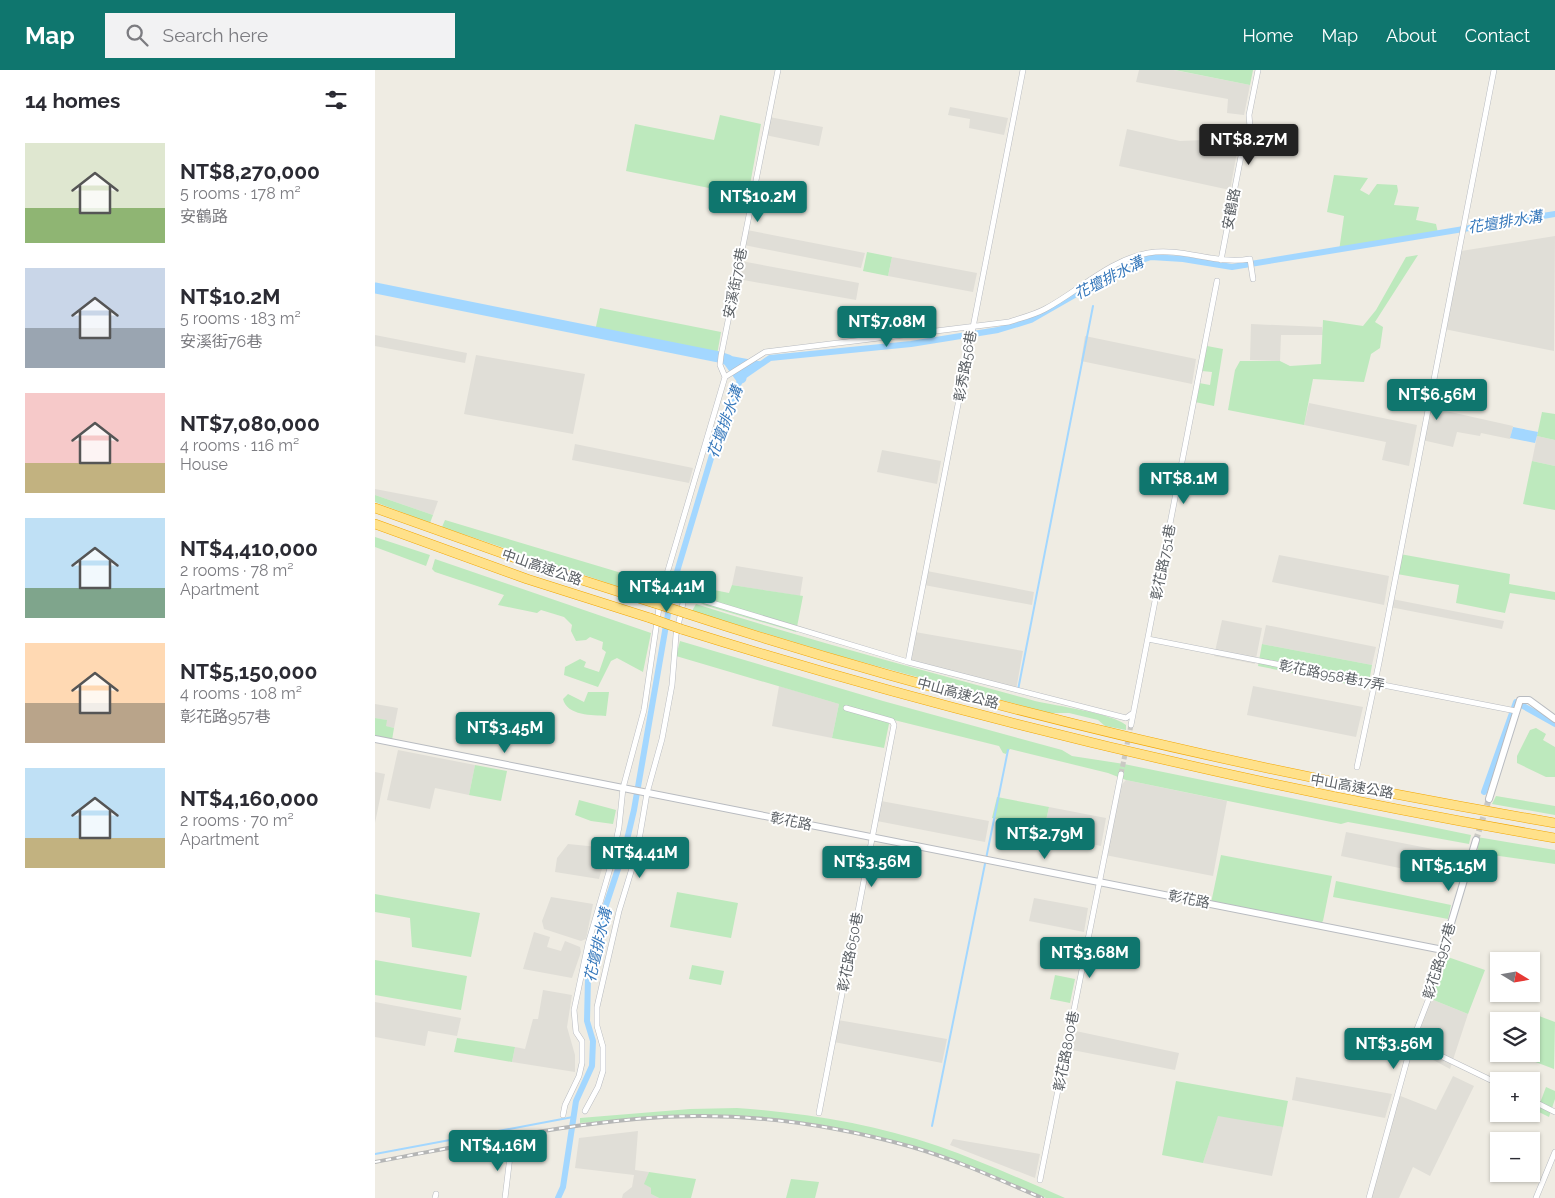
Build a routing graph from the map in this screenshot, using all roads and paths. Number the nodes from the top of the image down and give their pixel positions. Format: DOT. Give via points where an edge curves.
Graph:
graph roads {
  1 [pos="778,70"];
  2 [pos="1023,70"];
  3 [pos="1258,70"];
  4 [pos="1494,70"];
  5 [pos="1221,260"];
  6 [pos="1253,279"];
  7 [pos="1217,281"];
  8 [pos="971,328"];
  9 [pos="725,377"];
  10 [pos="375,508"];
  11 [pos="375,524"];
  12 [pos="1148,639"];
  13 [pos="908,662"];
  14 [pos="1375,683"];
  15 [pos="846,708"];
  16 [pos="1516,711"];
  17 [pos="1133,713"];
  18 [pos="1555,719"];
  19 [pos="1131,725"];
  20 [pos="375,739"];
  21 [pos="1357,766"];
  22 [pos="1121,774"];
  23 [pos="627,789"];
  24 [pos="645,792"];
  25 [pos="1489,799"];
  26 [pos="1555,823"];
  27 [pos="871,837"];
  28 [pos="1555,838"];
  29 [pos="1476,840"];
  30 [pos="1099,882"];
  31 [pos="1443,950"];
  32 [pos="1412,1042"];
  33 [pos="1490,1080"];
  34 [pos="1540,1104"];
  35 [pos="585,1111"];
  36 [pos="1555,1111"];
  37 [pos="819,1113"];
  38 [pos="563,1115"];
  39 [pos="511,1148"];
  40 [pos="1555,1152"];
  41 [pos="1040,1180"];
  42 [pos="505,1198"];
  43 [pos="1369,1198"];
  44 [pos="1536,1198"];
  1 -- 9 [label="street, 安溪街76巷" via="721,356 720,365"];
  2 -- 8 [label="street, 彰秀路56巷"];
  3 -- 5 [label="street, 安鶴路" via="1249,115 1250,127 1242,151"];
  4 -- 14 [label="street"];
  5 -- 6 [label="street" via="1249,259"];
  5 -- 8 [label="street" via="1187,253 1147,253 1115,265 1044,310 1009,322"];
  7 -- 12 [label="street, 彰花路751巷"];
  8 -- 9 [label="street" via="765,352"];
  8 -- 13 [label="street, 彰秀路56巷"];
  9 -- 23 [label="street" via="661,594"];
  10 -- 26 [label="highway, 中山高速公路, bridge" via="538,566 837,661 1108,732 1317,780"];
  11 -- 28 [label="highway, 中山高速公路, bridge" via="527,579 681,629 841,678 1045,733 1206,771"];
  12 -- 14 [label="street, 彰花路958巷17弄"];
  12 -- 17 [label="street, 彰花路751巷"];
  13 -- 17 [label="street" via="1126,718"];
  13 -- 24 [label="street" via="699,599 683,602 662,739"];
  14 -- 16 [label="street, 彰花路958巷17弄"];
  14 -- 21 [label="street"];
  15 -- 27 [label="street, 彰花路650巷" via="892,721 894,725"];
  16 -- 18 [label="street" via="1523,698"];
  16 -- 25 [label="street"];
  17 -- 19 [label="street, 彰花路751巷"];
  20 -- 23 [label="street, 彰花路"];
  22 -- 30 [label="street, 彰花路800巷"];
  23 -- 24 [label="street, 彰花路"];
  23 -- 38 [label="street" via="574,1010 576,1032 582,1040 582,1063"];
  24 -- 27 [label="street, 彰花路"];
  24 -- 35 [label="street" via="637,852 619,911 597,1007 603,1071"];
  27 -- 30 [label="street, 彰花路"];
  27 -- 37 [label="street, 彰花路650巷"];
  29 -- 31 [label="street, 彰花路957巷"];
  30 -- 31 [label="street, 彰花路"];
  30 -- 41 [label="street, 彰花路800巷"];
  31 -- 32 [label="street, 彰花路957巷"];
  32 -- 33 [label="street"];
  32 -- 43 [label="street, 彰花路957巷"];
  34 -- 36 [label="street"];
  39 -- 42 [label="street"];
  40 -- 44 [label="street"];
}
